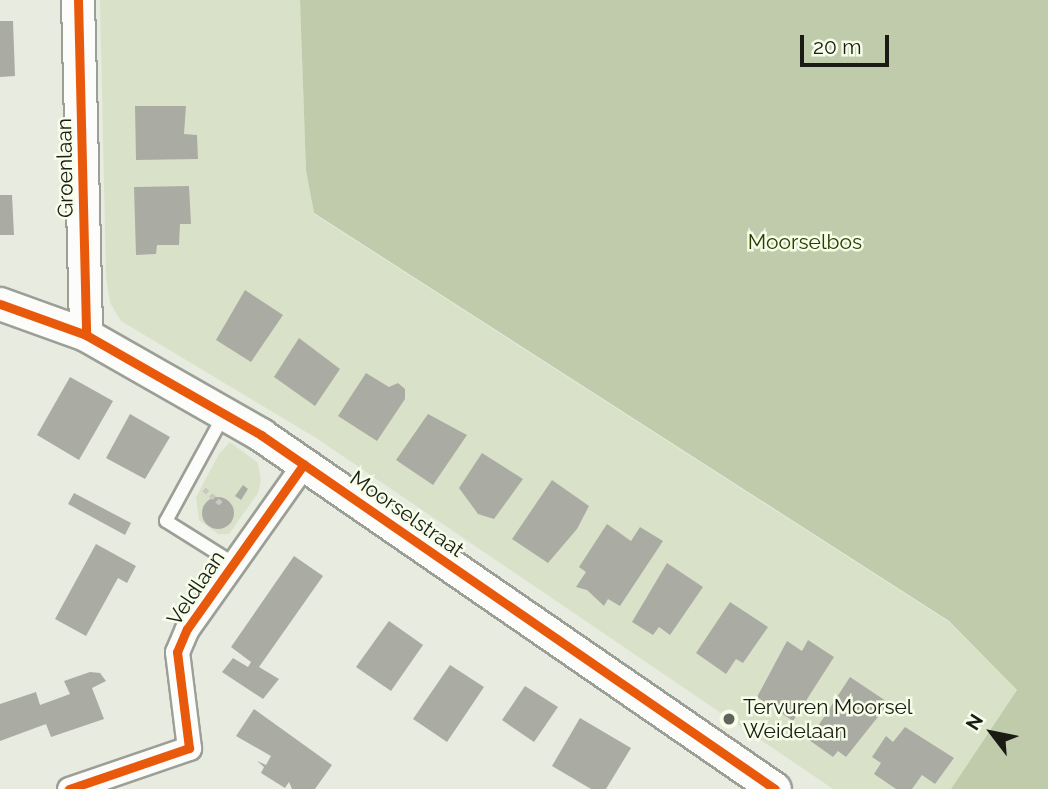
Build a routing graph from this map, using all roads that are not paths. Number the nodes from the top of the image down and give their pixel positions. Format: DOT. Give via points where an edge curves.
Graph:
graph roads {
  1 [pos="78,0"];
  2 [pos="0,304"];
  3 [pos="86,335"];
  4 [pos="225,413"];
  5 [pos="304,464"];
  6 [pos="233,563"];
  7 [pos="69,789"];
  8 [pos="775,789"];
  1 -- 3 [label="street, Groenlaan"];
  2 -- 3 [label="street, Moorselstraat"];
  3 -- 4 [label="street, Moorselstraat"];
  4 -- 5 [label="street, Moorselstraat"];
  4 -- 6 [label="lane" via="166,521"];
  5 -- 6 [label="street, Veldlaan"];
  5 -- 8 [label="street, Moorselstraat"];
  6 -- 7 [label="street, Veldlaan" via="187,629 177,652 189,748"];
}
